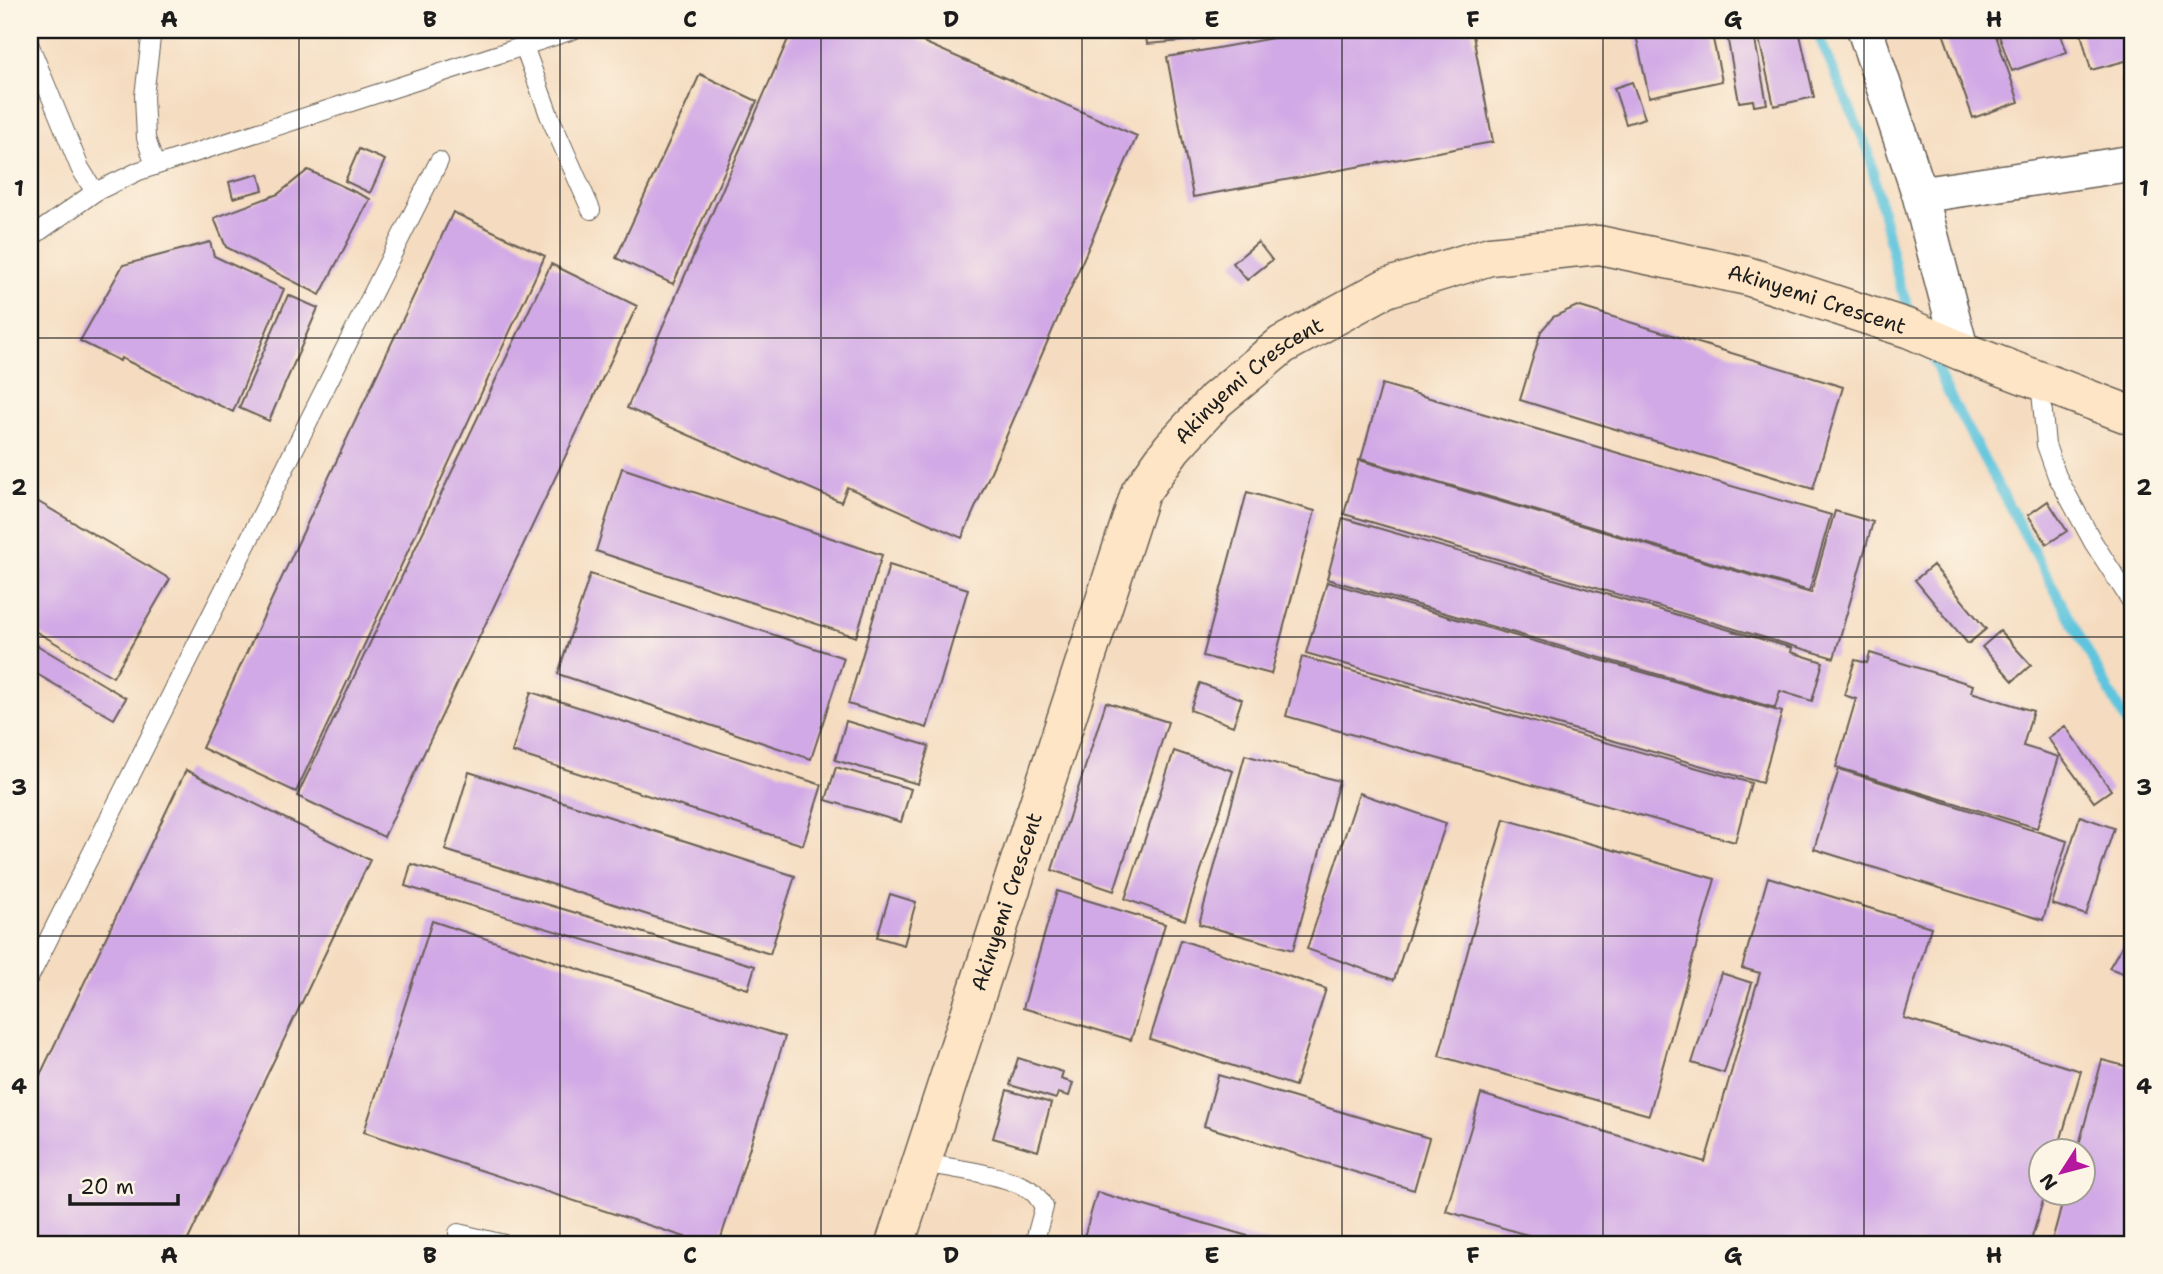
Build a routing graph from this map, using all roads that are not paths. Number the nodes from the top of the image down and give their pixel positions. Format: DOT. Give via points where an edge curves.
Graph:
graph roads {
  1 [pos="152,30"];
  2 [pos="573,30"];
  3 [pos="1866,30"];
  4 [pos="30,46"];
  5 [pos="524,46"];
  6 [pos="439,161"];
  7 [pos="2133,163"];
  8 [pos="155,166"];
  9 [pos="95,192"];
  10 [pos="1920,195"];
  11 [pos="591,210"];
  12 [pos="30,238"];
  13 [pos="1961,351"];
  14 [pos="2040,381"];
  15 [pos="2133,416"];
  16 [pos="2133,604"];
  17 [pos="30,976"];
  18 [pos="922,1163"];
  19 [pos="458,1233"];
  20 [pos="504,1244"];
  21 [pos="895,1244"];
  22 [pos="1034,1244"];
  1 -- 8 [label="lane" via="144,96 146,138"];
  2 -- 5 [label="lane"];
  3 -- 10 [label="street"];
  4 -- 9 [label="lane" via="80,168"];
  5 -- 8 [label="lane"];
  5 -- 11 [label="lane"];
  6 -- 17 [label="lane"];
  7 -- 10 [label="street"];
  8 -- 9 [label="lane"];
  9 -- 12 [label="lane"];
  10 -- 13 [label="street"];
  13 -- 14 [label="street, Akinyemi Crescent"];
  13 -- 18 [label="street, Akinyemi Crescent" via="1910,329 1747,276 1599,245 1490,256 1386,288 1282,345 1216,400 1172,448 1140,493"];
  14 -- 15 [label="street, Akinyemi Crescent"];
  14 -- 16 [label="lane" via="2046,445 2057,476"];
  18 -- 21 [label="street, Akinyemi Crescent"];
  18 -- 22 [label="lane" via="987,1175 1034,1193 1044,1207"];
  19 -- 20 [label="lane"];
}
